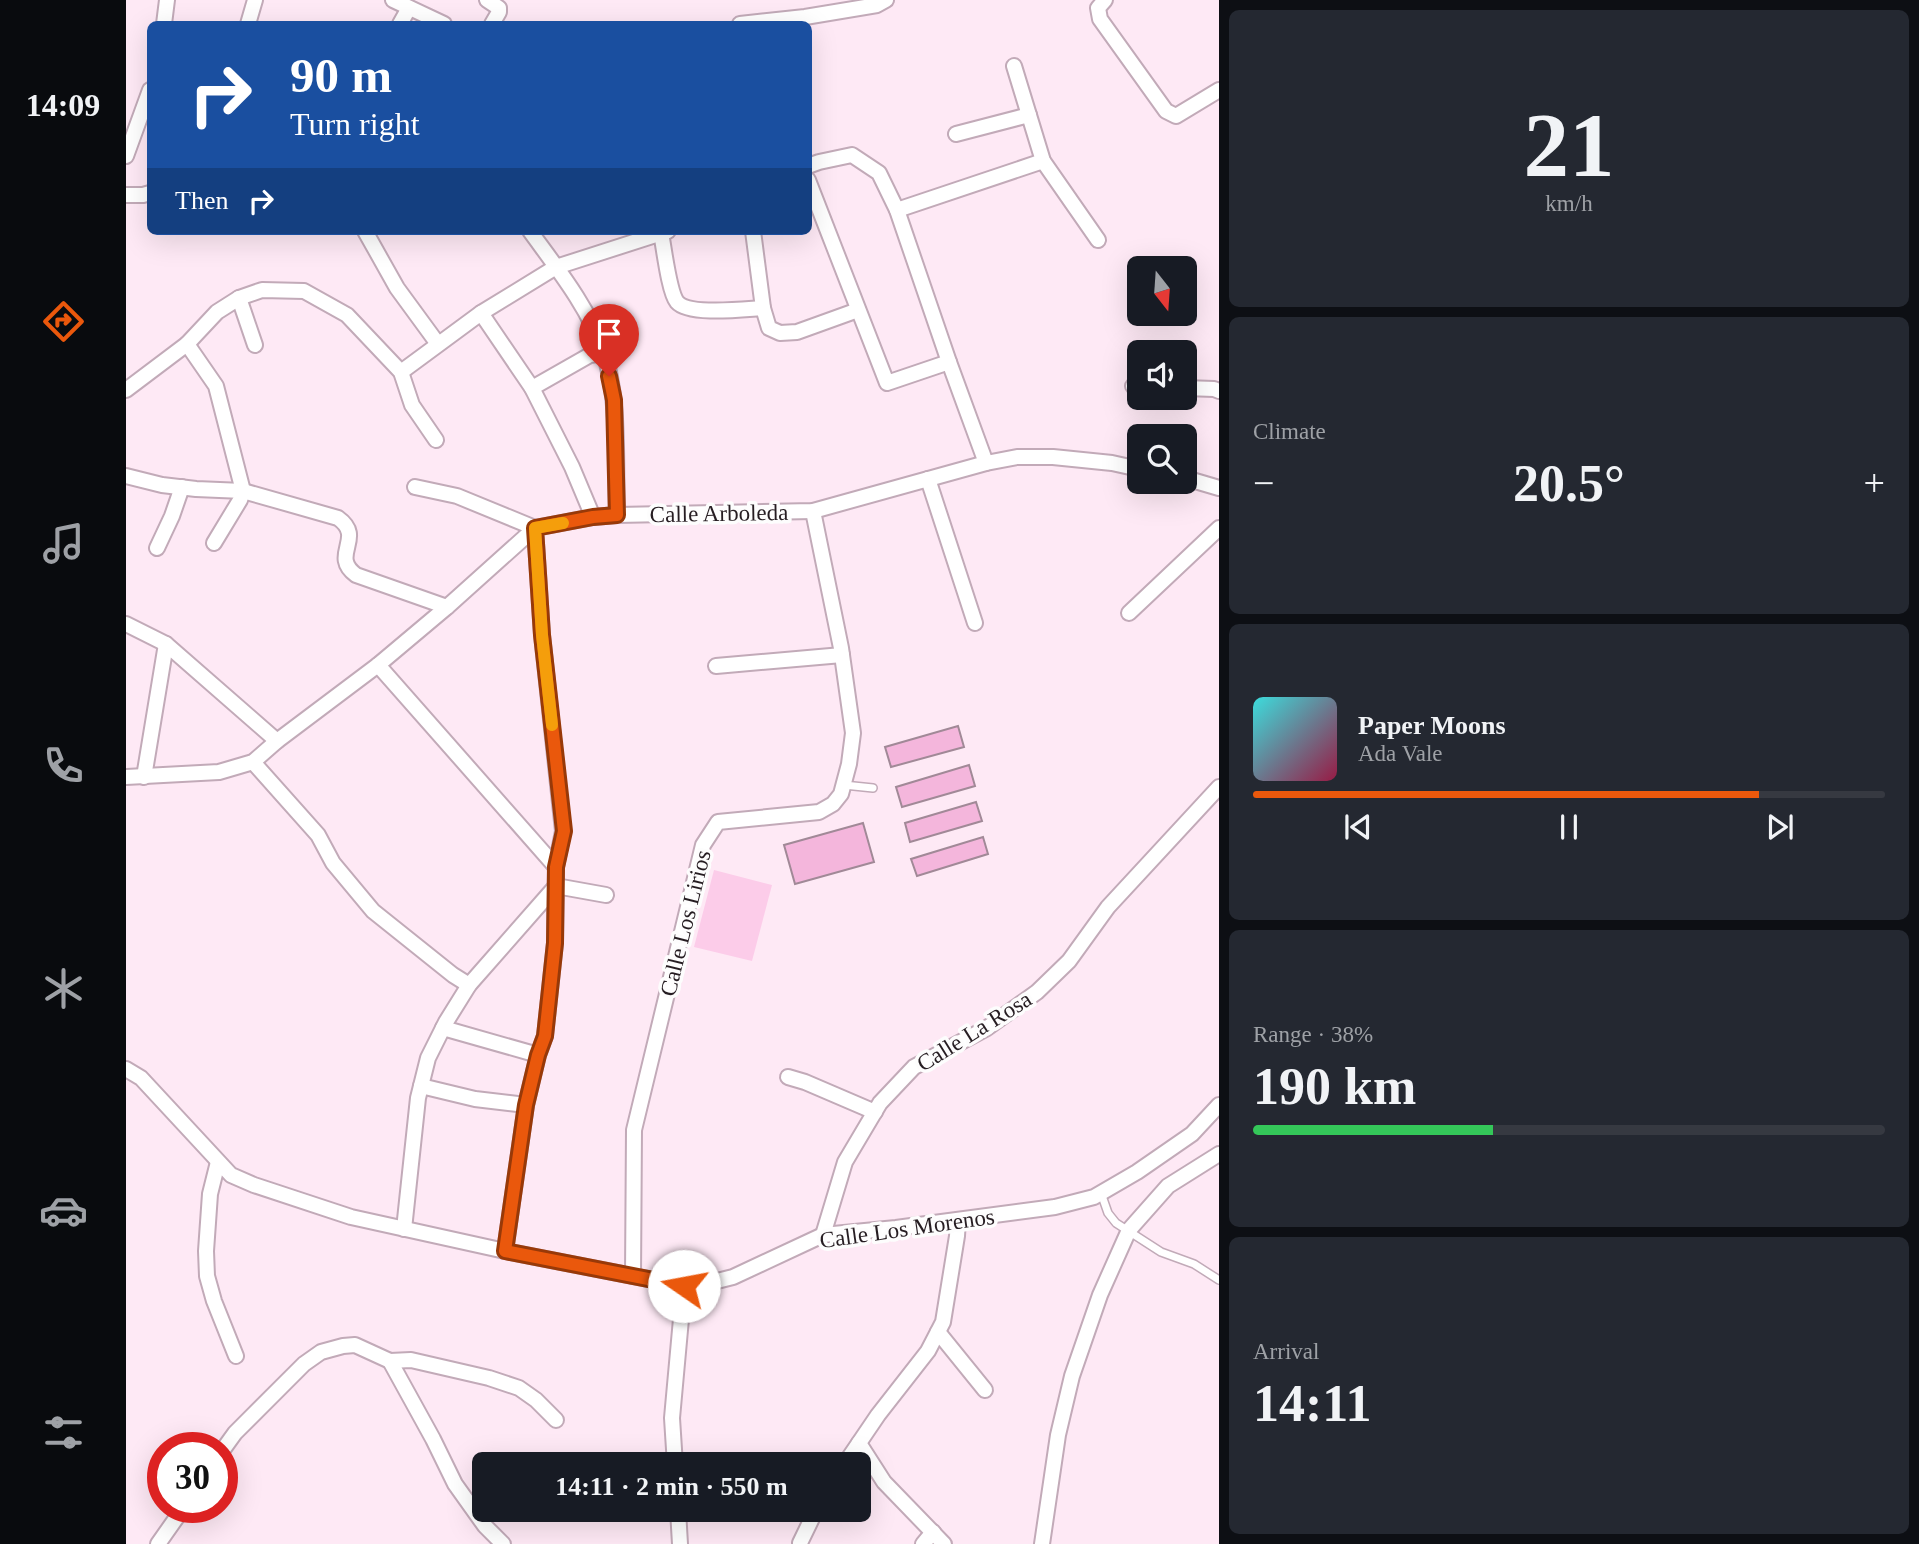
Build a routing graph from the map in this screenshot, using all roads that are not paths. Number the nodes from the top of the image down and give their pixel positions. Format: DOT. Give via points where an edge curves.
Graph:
graph roads {
  1 [pos="167,0"];
  2 [pos="255,0"];
  3 [pos="393,0"];
  4 [pos="487,0"];
  5 [pos="886,0"];
  6 [pos="1105,0"];
  7 [pos="409,8"];
  8 [pos="164,21"];
  9 [pos="249,21"];
  10 [pos="402,21"];
  11 [pos="437,21"];
  12 [pos="494,21"];
  13 [pos="769,21"];
  14 [pos="1014,66"];
  15 [pos="1219,90"];
  16 [pos="147,98"];
  17 [pos="1029,114"];
  18 [pos="956,134"];
  19 [pos="126,156"];
  20 [pos="1043,161"];
  21 [pos="812,165"];
  22 [pos="812,190"];
  23 [pos="147,194"];
  24 [pos="126,195"];
  25 [pos="897,210"];
  26 [pos="367,235"];
  27 [pos="533,235"];
  28 [pos="665,235"];
  29 [pos="754,235"];
  30 [pos="632,236"];
  31 [pos="1098,240"];
  32 [pos="556,267"];
  33 [pos="239,298"];
  34 [pos="763,308"];
  35 [pos="858,310"];
  36 [pos="481,313"];
  37 [pos="187,344"];
  38 [pos="438,344"];
  39 [pos="255,345"];
  40 [pos="604,352"];
  41 [pos="949,362"];
  42 [pos="401,372"];
  43 [pos="532,388"];
  44 [pos="1197,388"];
  45 [pos="126,390"];
  46 [pos="1219,391"];
  47 [pos="436,440"];
  48 [pos="986,463"];
  49 [pos="1127,466"];
  50 [pos="126,476"];
  51 [pos="928,479"];
  52 [pos="1197,482"];
  53 [pos="182,487"];
  54 [pos="415,487"];
  55 [pos="1219,488"];
  56 [pos="243,491"];
  57 [pos="813,510"];
  58 [pos="617,515"];
  59 [pos="593,517"];
  60 [pos="535,528"];
  61 [pos="1219,528"];
  62 [pos="214,543"];
  63 [pos="157,548"];
  64 [pos="447,607"];
  65 [pos="1129,613"];
  66 [pos="975,623"];
  67 [pos="126,624"];
  68 [pos="166,644"];
  69 [pos="842,655"];
  70 [pos="378,665"];
  71 [pos="716,666"];
  72 [pos="277,740"];
  73 [pos="253,762"];
  74 [pos="126,777"];
  75 [pos="144,777"];
  76 [pos="843,784"];
  77 [pos="1219,786"];
  78 [pos="873,788"];
  79 [pos="556,867"];
  80 [pos="556,886"];
  81 [pos="606,895"];
  82 [pos="469,985"];
  83 [pos="443,1028"];
  84 [pos="538,1055"];
  85 [pos="126,1069"];
  86 [pos="788,1077"];
  87 [pos="421,1086"];
  88 [pos="526,1105"];
  89 [pos="1219,1105"];
  90 [pos="875,1112"];
  91 [pos="1219,1154"];
  92 [pos="218,1162"];
  93 [pos="1101,1193"];
  94 [pos="958,1220"];
  95 [pos="404,1228"];
  96 [pos="1129,1230"];
  97 [pos="823,1235"];
  98 [pos="505,1251"];
  99 [pos="633,1276"];
  100 [pos="1219,1280"];
  101 [pos="684,1286"];
  102 [pos="938,1332"];
  103 [pos="236,1356"];
  104 [pos="390,1361"];
  105 [pos="985,1390"];
  106 [pos="556,1420"];
  107 [pos="236,1432"];
  108 [pos="859,1444"];
  109 [pos="674,1452"];
  110 [pos="853,1452"];
  111 [pos="679,1522"];
  112 [pos="810,1522"];
  113 [pos="173,1523"];
  114 [pos="933,1532"];
  115 [pos="158,1544"];
  116 [pos="503,1544"];
  117 [pos="680,1544"];
  118 [pos="800,1544"];
  119 [pos="923,1544"];
  120 [pos="944,1544"];
  121 [pos="1042,1544"];
  1 -- 8 [label="street"];
  2 -- 9 [label="street"];
  3 -- 7 [label="street"];
  4 -- 12 [label="street" via="499,8"];
  5 -- 13 [label="street"];
  6 -- 15 [label="street" via="1098,8 1100,19 1166,111 1182,114"];
  7 -- 10 [label="street"];
  7 -- 11 [label="street"];
  14 -- 17 [label="street"];
  16 -- 19 [label="street"];
  17 -- 18 [label="street"];
  17 -- 20 [label="street"];
  20 -- 25 [label="street"];
  20 -- 31 [label="street"];
  21 -- 25 [label="street" via="852,155 879,173"];
  22 -- 35 [label="street"];
  23 -- 24 [label="street"];
  25 -- 41 [label="street"];
  26 -- 38 [label="street" via="397,288"];
  27 -- 32 [label="street"];
  28 -- 34 [label="street" via="671,286 677,302 685,308"];
  29 -- 34 [label="street"];
  30 -- 32 [label="street"];
  32 -- 36 [label="street"];
  32 -- 40 [label="street"];
  33 -- 37 [label="street" via="217,312"];
  33 -- 39 [label="street"];
  33 -- 42 [label="street" via="262,290 304,291 346,315"];
  34 -- 35 [label="street" via="769,328 780,333 797,332"];
  35 -- 41 [label="street" via="887,383"];
  36 -- 38 [label="street"];
  36 -- 43 [label="street"];
  37 -- 45 [label="street"];
  37 -- 56 [label="street" via="216,386"];
  38 -- 42 [label="street"];
  40 -- 43 [label="street" via="590,355"];
  40 -- 58 [label="street" via="614,400"];
  41 -- 48 [label="street"];
  42 -- 47 [label="street" via="412,405"];
  43 -- 59 [label="street"];
  44 -- 46 [label="street"];
  48 -- 49 [label="street, Calle Arboleda" via="1053,457"];
  48 -- 51 [label="street, Calle Arboleda"];
  50 -- 53 [label="street"];
  51 -- 57 [label="street, Calle Arboleda"];
  51 -- 66 [label="street"];
  52 -- 55 [label="street"];
  53 -- 56 [label="street"];
  53 -- 63 [label="street"];
  54 -- 60 [label="street" via="457,496"];
  56 -- 62 [label="street"];
  56 -- 64 [label="street" via="338,518 349,534 348,569"];
  57 -- 58 [label="street, Calle Arboleda"];
  57 -- 69 [label="street, Calle Los Lirios"];
  58 -- 59 [label="street, Calle Arboleda"];
  59 -- 60 [label="street, Calle Arboleda"];
  60 -- 64 [label="street"];
  60 -- 79 [label="street" via="564,831"];
  61 -- 65 [label="street"];
  64 -- 70 [label="street"];
  67 -- 68 [label="street"];
  68 -- 72 [label="street"];
  68 -- 75 [label="street"];
  69 -- 71 [label="street"];
  69 -- 76 [label="street, Calle Los Lirios" via="853,733"];
  70 -- 72 [label="street"];
  70 -- 79 [label="street"];
  72 -- 73 [label="street"];
  73 -- 75 [label="street" via="219,772"];
  73 -- 82 [label="street" via="318,835 333,863 373,911"];
  74 -- 75 [label="street"];
  76 -- 78 [label="lane"];
  76 -- 99 [label="street, Calle Los Lirios" via="833,804 819,812 718,822 703,845 634,1130"];
  77 -- 90 [label="street, Calle La Rosa" via="1037,992 986,1028 914,1067"];
  79 -- 80 [label="street"];
  80 -- 81 [label="street"];
  80 -- 82 [label="street"];
  80 -- 84 [label="street" via="555,943 545,1036"];
  82 -- 83 [label="street"];
  83 -- 84 [label="street"];
  83 -- 87 [label="street"];
  84 -- 88 [label="street"];
  85 -- 92 [label="street, Calle Los Morenos" via="141,1078"];
  86 -- 90 [label="street"];
  87 -- 88 [label="street"];
  87 -- 95 [label="street"];
  88 -- 98 [label="street"];
  89 -- 93 [label="street, Calle Los Morenos" via="1192,1134"];
  90 -- 97 [label="street, Calle La Rosa" via="845,1162"];
  91 -- 96 [label="street" via="1168,1186"];
  92 -- 95 [label="street, Calle Los Morenos" via="231,1175 254,1185 351,1217"];
  92 -- 103 [label="street" via="210,1194 207,1276"];
  93 -- 94 [label="street, Calle Los Morenos" via="1055,1208"];
  93 -- 96 [label="lane" via="1108,1213"];
  94 -- 97 [label="street, Calle Los Morenos"];
  94 -- 102 [label="street"];
  95 -- 98 [label="street, Calle Los Morenos"];
  96 -- 100 [label="lane" via="1161,1252 1194,1264"];
  96 -- 121 [label="street" via="1072,1376"];
  97 -- 101 [label="street, Calle Los Morenos" via="733,1277"];
  98 -- 99 [label="street, Calle Los Morenos"];
  99 -- 101 [label="street, Calle Los Morenos"];
  101 -- 109 [label="street"];
  102 -- 105 [label="street"];
  102 -- 108 [label="street"];
  104 -- 106 [label="street" via="411,1360 519,1388"];
  104 -- 107 [label="street" via="355,1345 321,1352"];
  104 -- 116 [label="street" via="455,1484"];
  108 -- 110 [label="street"];
  108 -- 114 [label="street" via="884,1482"];
  111 -- 117 [label="street"];
  112 -- 118 [label="street"];
  113 -- 115 [label="street"];
  114 -- 119 [label="street"];
  114 -- 120 [label="street"];
}
